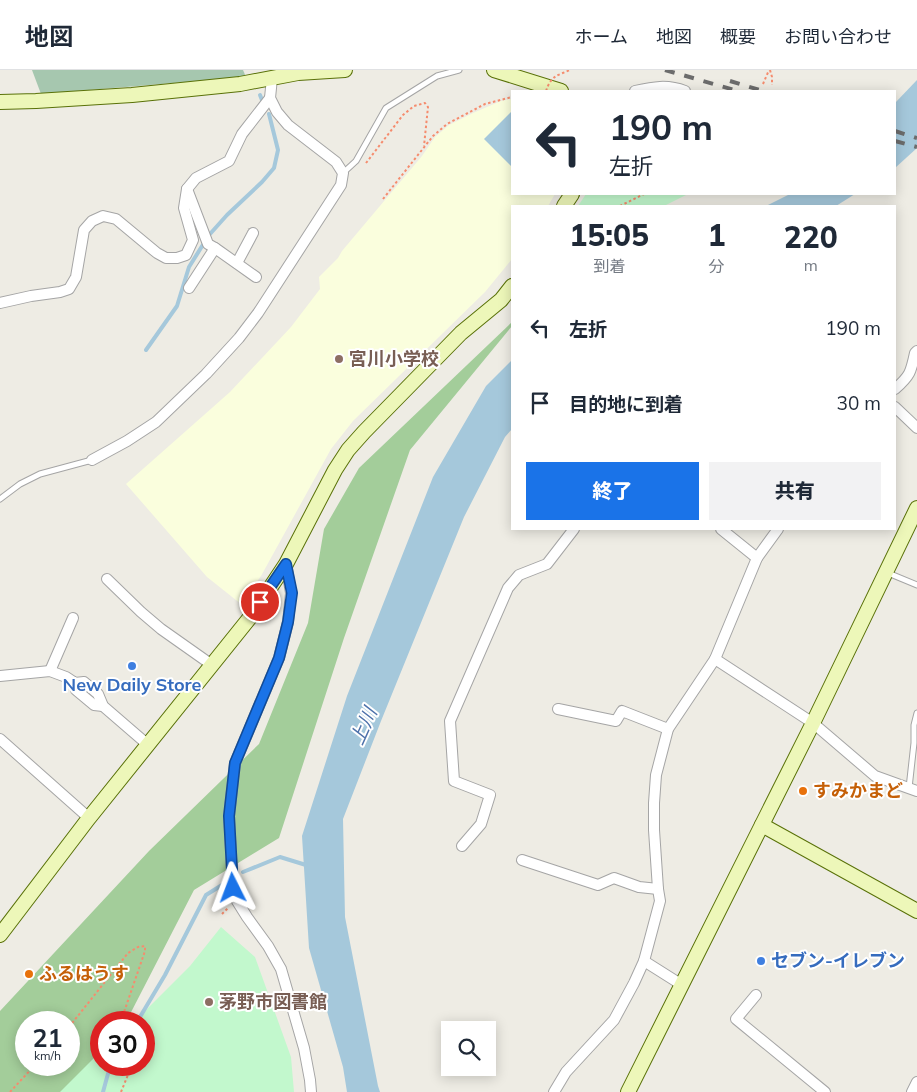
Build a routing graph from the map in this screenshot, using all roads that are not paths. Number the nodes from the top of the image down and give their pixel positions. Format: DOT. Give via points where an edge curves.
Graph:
graph roads {
  1 [pos="345,70"];
  2 [pos="459,70"];
  3 [pos="494,70"];
  4 [pos="297,71"];
  5 [pos="272,78"];
  6 [pos="558,90"];
  7 [pos="640,90"];
  8 [pos="682,90"];
  9 [pos="270,98"];
  10 [pos="0,102"];
  11 [pos="343,173"];
  12 [pos="187,188"];
  13 [pos="253,233"];
  14 [pos="215,248"];
  15 [pos="237,263"];
  16 [pos="256,277"];
  17 [pos="511,287"];
  18 [pos="190,288"];
  19 [pos="0,303"];
  20 [pos="917,351"];
  21 [pos="896,388"];
  22 [pos="896,408"];
  23 [pos="917,428"];
  24 [pos="92,460"];
  25 [pos="0,499"];
  26 [pos="916,511"];
  27 [pos="573,530"];
  28 [pos="722,530"];
  29 [pos="777,530"];
  30 [pos="756,558"];
  31 [pos="286,564"];
  32 [pos="886,572"];
  33 [pos="108,579"];
  34 [pos="917,585"];
  35 [pos="73,618"];
  36 [pos="715,659"];
  37 [pos="212,665"];
  38 [pos="50,671"];
  39 [pos="0,676"];
  40 [pos="558,708"];
  41 [pos="917,713"];
  42 [pos="813,723"];
  43 [pos="668,729"];
  44 [pos="0,739"];
  45 [pos="147,744"];
  46 [pos="913,789"];
  47 [pos="89,818"];
  48 [pos="762,825"];
  49 [pos="462,846"];
  50 [pos="522,860"];
  51 [pos="658,889"];
  52 [pos="917,911"];
  53 [pos="0,935"];
  54 [pos="644,960"];
  55 [pos="682,985"];
  56 [pos="756,995"];
  57 [pos="917,1082"];
  58 [pos="311,1092"];
  59 [pos="554,1092"];
  60 [pos="628,1092"];
  61 [pos="825,1092"];
  62 [pos="912,1092"];
  1 -- 4 [label="street"];
  2 -- 11 [label="lane" via="437,76 386,108 356,161"];
  3 -- 6 [label="street"];
  4 -- 5 [label="street"];
  5 -- 9 [label="street"];
  5 -- 10 [label="street" via="132,95"];
  7 -- 8 [label="street" via="655,87"];
  9 -- 11 [label="street" via="288,126 336,162"];
  9 -- 12 [label="street" via="242,134 229,162 196,178"];
  11 -- 24 [label="street" via="341,185 239,338 156,422"];
  12 -- 14 [label="street" via="208,244"];
  12 -- 19 [label="street" via="184,208 193,240 186,255 166,258 116,219 103,216 84,230 76,277 69,289"];
  13 -- 15 [label="street"];
  14 -- 15 [label="street"];
  14 -- 18 [label="street"];
  15 -- 16 [label="street"];
  17 -- 31 [label="street" via="501,300 461,333 348,450"];
  20 -- 21 [label="street" via="912,369"];
  22 -- 23 [label="street"];
  24 -- 25 [label="lane" via="40,474"];
  26 -- 32 [label="street"];
  27 -- 49 [label="street" via="547,564 519,575 508,588 450,720 454,781 490,795 481,824"];
  28 -- 30 [label="street"];
  29 -- 30 [label="street"];
  30 -- 36 [label="street"];
  31 -- 37 [label="street" via="252,615"];
  31 -- 58 [label="street" via="292,593 288,622 279,658 235,763 229,816 233,888 237,901 281,969 304,1048"];
  32 -- 34 [label="lane"];
  32 -- 42 [label="street"];
  33 -- 37 [label="street" via="161,629"];
  35 -- 38 [label="street"];
  36 -- 42 [label="street"];
  36 -- 43 [label="street"];
  37 -- 45 [label="street"];
  38 -- 39 [label="street"];
  38 -- 45 [label="street" via="75,683 84,682 98,694 103,706"];
  40 -- 43 [label="street" via="616,721 622,711"];
  41 -- 46 [label="lane"];
  42 -- 46 [label="street" via="875,776"];
  42 -- 48 [label="street"];
  43 -- 51 [label="street" via="656,775 654,803"];
  44 -- 47 [label="street"];
  45 -- 47 [label="street"];
  47 -- 53 [label="street"];
  48 -- 52 [label="street"];
  48 -- 55 [label="street"];
  50 -- 51 [label="street" via="598,885 614,878 639,887"];
  51 -- 54 [label="street" via="660,900"];
  54 -- 55 [label="street"];
  54 -- 59 [label="street" via="614,1020 566,1072"];
  55 -- 60 [label="street"];
  56 -- 61 [label="street" via="736,1019"];
  57 -- 62 [label="street"];
}
